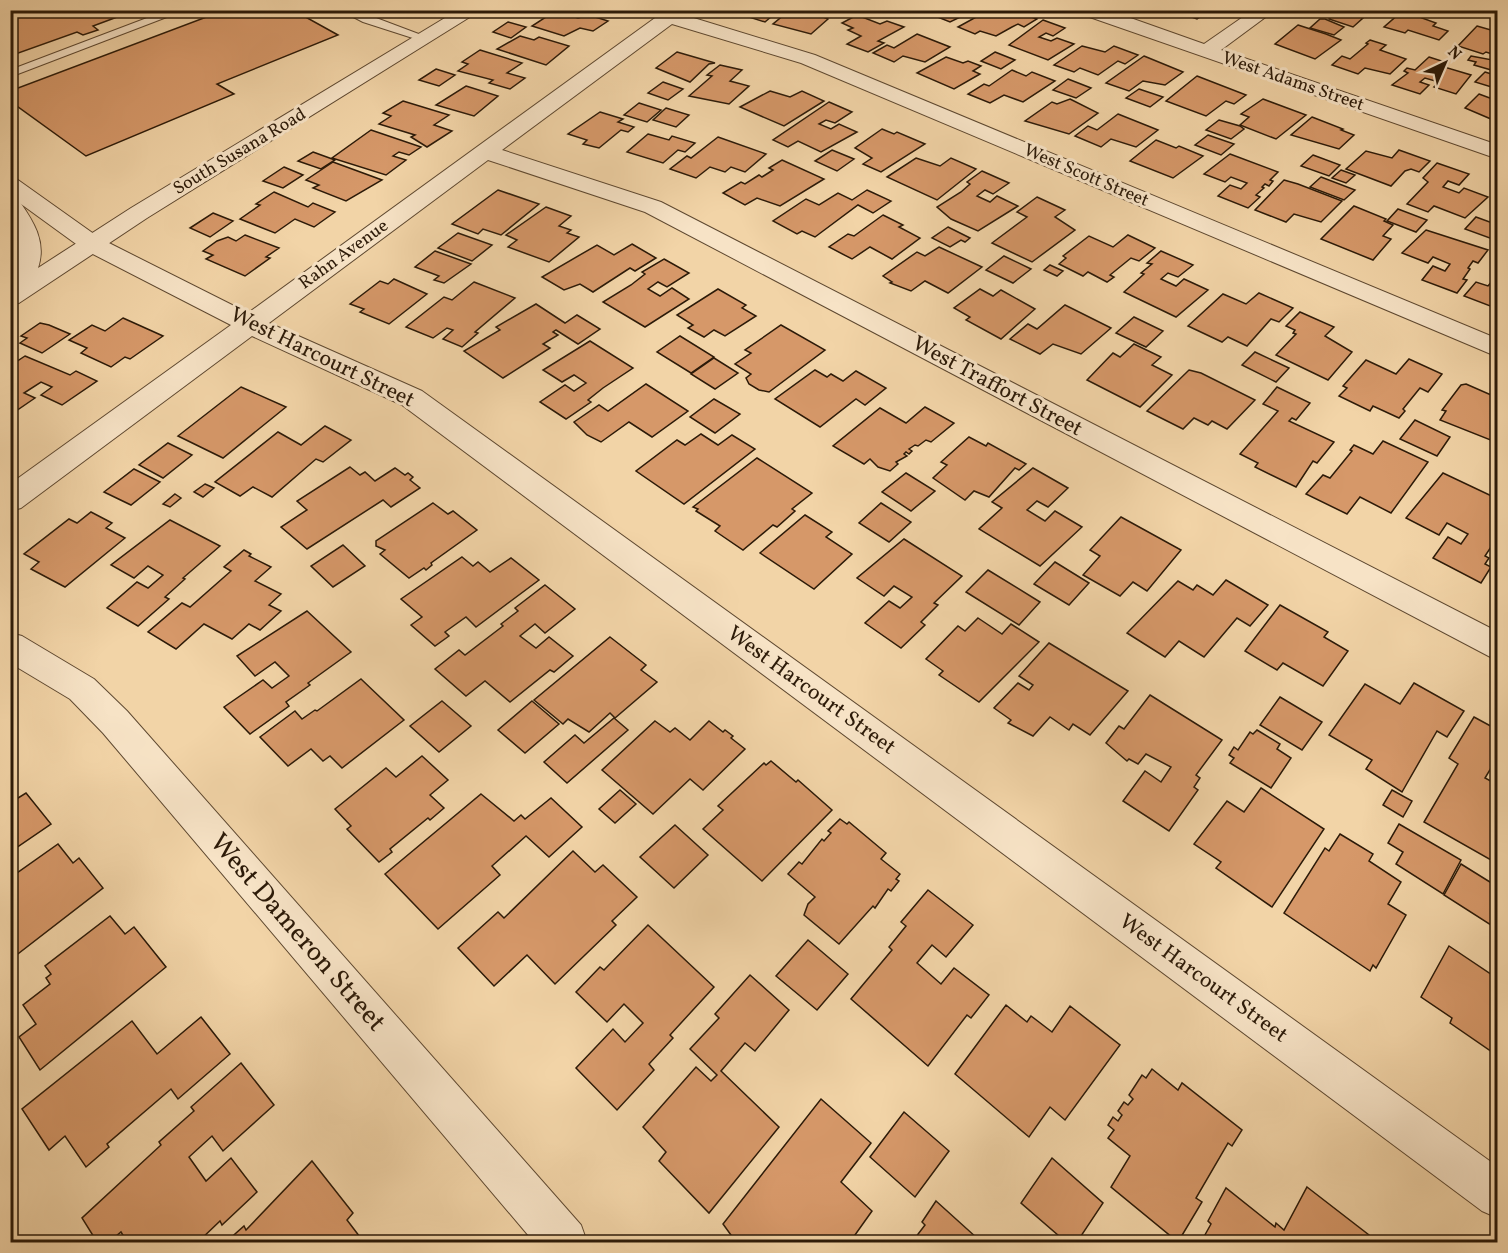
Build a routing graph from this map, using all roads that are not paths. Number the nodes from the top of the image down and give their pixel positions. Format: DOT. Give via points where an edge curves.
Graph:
graph roads {
  1 [pos="180,10"];
  2 [pos="345,10"];
  3 [pos="472,10"];
  4 [pos="1089,10"];
  5 [pos="1266,10"];
  6 [pos="674,14"];
  7 [pos="426,39"];
  8 [pos="1205,52"];
  9 [pos="10,74"];
  10 [pos="485,152"];
  11 [pos="1497,153"];
  12 [pos="10,185"];
  13 [pos="10,204"];
  14 [pos="92,244"];
  15 [pos="10,295"];
  16 [pos="249,324"];
  17 [pos="1497,349"];
  18 [pos="10,500"];
  19 [pos="10,646"];
  20 [pos="1497,648"];
  21 [pos="1497,1195"];
  22 [pos="564,1242"];
  1 -- 9 [label="lane"];
  2 -- 7 [label="lane"];
  3 -- 7 [label="street, South Susana Road"];
  4 -- 8 [label="street, West Adams Street"];
  5 -- 8 [label="street"];
  6 -- 10 [label="street, Rahn Avenue"];
  6 -- 17 [label="street, West Scott Street" via="808,59"];
  7 -- 14 [label="street, South Susana Road"];
  8 -- 11 [label="street, West Adams Street"];
  10 -- 16 [label="street, Rahn Avenue"];
  10 -- 20 [label="street, West Traffort Street" via="653,207"];
  12 -- 14 [label="street, West Harcourt Street"];
  13 -- 15 [label="street" via="24,224 32,246"];
  14 -- 15 [label="street, South Susana Road"];
  14 -- 16 [label="street, West Harcourt Street"];
  16 -- 18 [label="street, Rahn Avenue"];
  16 -- 21 [label="street, West Harcourt Street" via="412,398"];
  19 -- 22 [label="street, West Dameron Street" via="82,689 115,722"];
}
